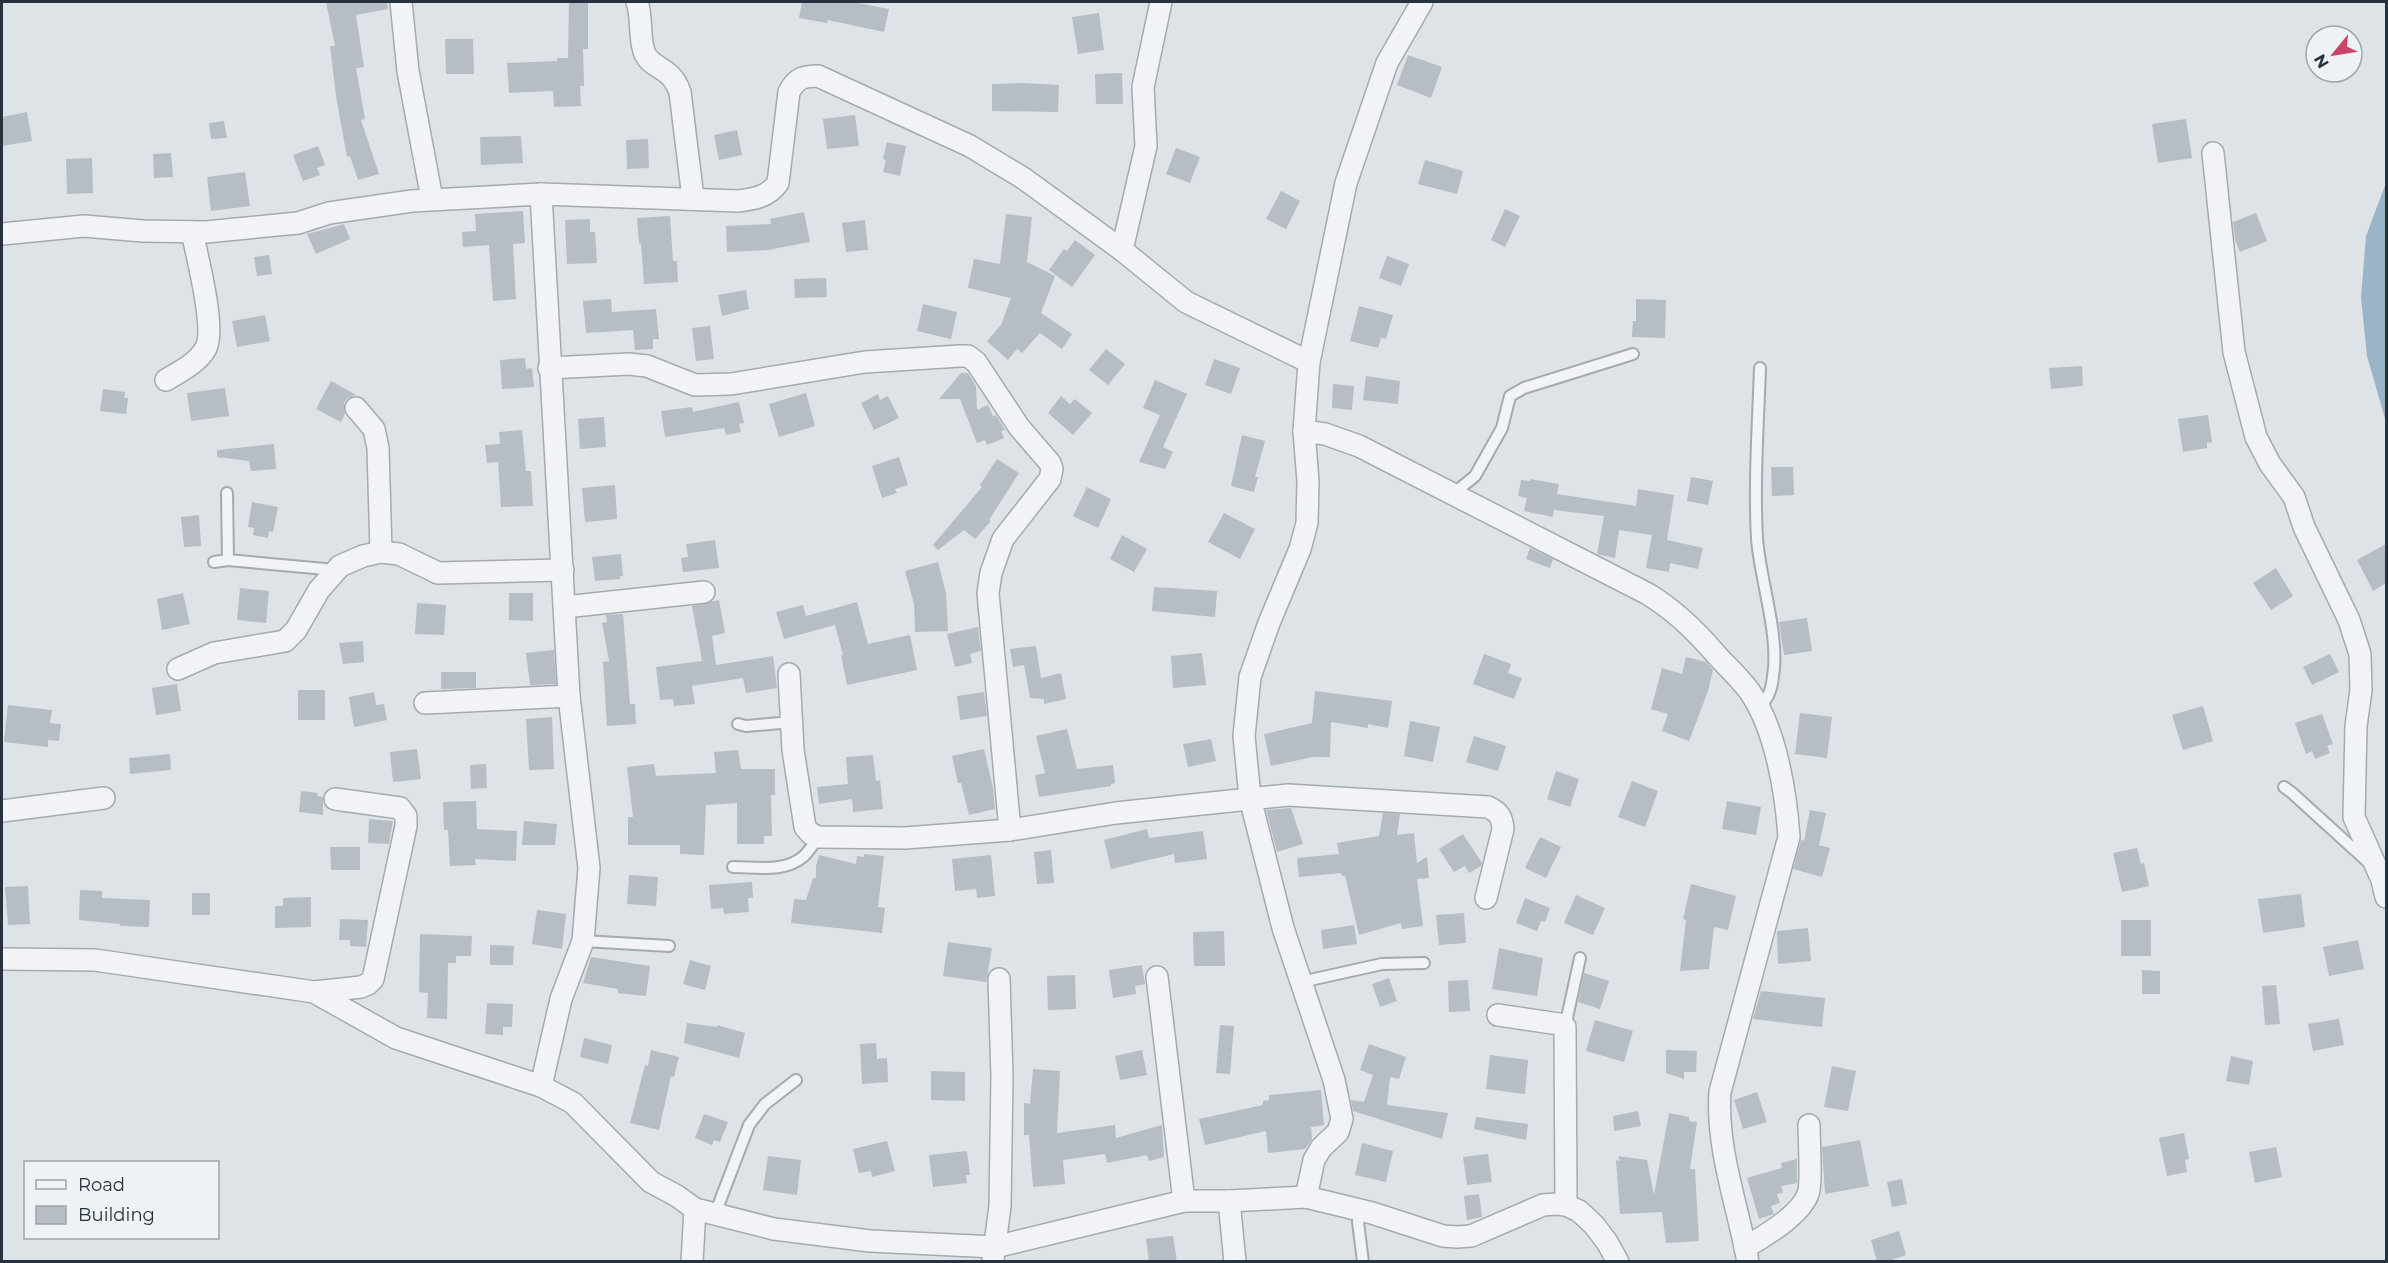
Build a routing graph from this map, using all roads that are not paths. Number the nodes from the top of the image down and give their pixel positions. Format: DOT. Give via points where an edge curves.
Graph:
graph roads {
  1 [pos="401,2"];
  2 [pos="637,2"];
  3 [pos="1161,2"];
  4 [pos="1422,2"];
  5 [pos="2213,153"];
  6 [pos="541,194"];
  7 [pos="693,198"];
  8 [pos="432,199"];
  9 [pos="192,232"];
  10 [pos="2,234"];
  11 [pos="1122,250"];
  12 [pos="1633,354"];
  13 [pos="1309,362"];
  14 [pos="549,368"];
  15 [pos="1760,368"];
  16 [pos="166,380"];
  17 [pos="356,408"];
  18 [pos="1304,431"];
  19 [pos="227,493"];
  20 [pos="1453,494"];
  21 [pos="381,552"];
  22 [pos="228,560"];
  23 [pos="214,562"];
  24 [pos="563,570"];
  25 [pos="333,573"];
  26 [pos="704,592"];
  27 [pos="565,607"];
  28 [pos="178,669"];
  29 [pos="789,674"];
  30 [pos="569,696"];
  31 [pos="425,703"];
  32 [pos="1758,707"];
  33 [pos="792,722"];
  34 [pos="738,724"];
  35 [pos="2283,787"];
  36 [pos="104,798"];
  37 [pos="1250,798"];
  38 [pos="335,799"];
  39 [pos="2,811"];
  40 [pos="1010,830"];
  41 [pos="819,837"];
  42 [pos="2376,864"];
  43 [pos="733,867"];
  44 [pos="2386,897"];
  45 [pos="1486,898"];
  46 [pos="582,941"];
  47 [pos="669,946"];
  48 [pos="1580,958"];
  49 [pos="2,959"];
  50 [pos="1424,963"];
  51 [pos="1157,977"];
  52 [pos="999,979"];
  53 [pos="1301,982"];
  54 [pos="314,992"];
  55 [pos="1498,1015"];
  56 [pos="1565,1027"];
  57 [pos="795,1080"];
  58 [pos="541,1086"];
  59 [pos="1809,1125"];
  60 [pos="1306,1197"];
  61 [pos="1184,1201"];
  62 [pos="1229,1201"];
  63 [pos="1566,1205"];
  64 [pos="1359,1210"];
  65 [pos="705,1211"];
  66 [pos="994,1254"];
  67 [pos="1747,1255"];
  68 [pos="693,1262"];
  69 [pos="1235,1262"];
  70 [pos="1363,1262"];
  71 [pos="1618,1262"];
  1 -- 8 [label="street" via="408,71"];
  2 -- 7 [label="street" via="646,56 668,71 680,92"];
  3 -- 11 [label="street" via="1143,87 1146,146"];
  4 -- 13 [label="street" via="1387,63 1346,183"];
  5 -- 42 [label="street" via="2234,352 2256,437 2294,497 2304,527 2349,620 2360,654 2355,817"];
  6 -- 7 [label="street"];
  6 -- 8 [label="street"];
  6 -- 14 [label="street"];
  7 -- 11 [label="street" via="751,200 771,192 778,183 789,92 793,83 804,76 818,76 970,146 1023,178"];
  8 -- 9 [label="street" via="328,213 298,223"];
  9 -- 10 [label="street" via="84,226"];
  9 -- 16 [label="street" via="209,329 206,347 194,361"];
  11 -- 13 [label="street" via="1186,302"];
  12 -- 20 [label="lane" via="1524,388 1510,396 1502,428 1475,476"];
  13 -- 18 [label="street"];
  14 -- 24 [label="street"];
  14 -- 40 [label="street" via="647,366 694,386 731,384 865,362 968,356 976,362 1052,470 1050,478 1003,539 988,593"];
  15 -- 32 [label="lane" via="1757,540 1774,647 1774,675 1768,697"];
  17 -- 21 [label="street" via="374,429 378,448"];
  18 -- 20 [label="street" via="1359,446"];
  18 -- 37 [label="street" via="1307,523 1250,677 1244,736"];
  19 -- 22 [label="lane"];
  20 -- 32 [label="street" via="1668,606 1750,692"];
  21 -- 24 [label="street" via="399,554 438,573"];
  21 -- 25 [label="street" via="363,555"];
  22 -- 23 [label="lane"];
  22 -- 25 [label="lane"];
  24 -- 27 [label="street"];
  25 -- 28 [label="street" via="285,641 214,653"];
  26 -- 27 [label="street"];
  27 -- 30 [label="street"];
  29 -- 33 [label="street"];
  30 -- 31 [label="street"];
  30 -- 46 [label="street" via="589,868"];
  32 -- 67 [label="street" via="1773,747 1789,837 1720,1092 1721,1138"];
  33 -- 34 [label="lane"];
  33 -- 41 [label="street" via="805,827"];
  35 -- 42 [label="lane" via="2366,860"];
  36 -- 39 [label="street"];
  37 -- 40 [label="street"];
  37 -- 45 [label="street" via="1288,795 1488,807 1503,819 1503,830"];
  37 -- 53 [label="street"];
  38 -- 54 [label="street" via="400,808 406,816 406,826 373,979 361,987"];
  40 -- 41 [label="street" via="905,838"];
  41 -- 43 [label="lane" via="792,864 777,868"];
  42 -- 44 [label="street"];
  46 -- 47 [label="lane"];
  46 -- 58 [label="street" via="561,999"];
  48 -- 56 [label="lane"];
  49 -- 54 [label="street" via="95,960"];
  50 -- 53 [label="lane" via="1382,964"];
  51 -- 61 [label="street"];
  52 -- 66 [label="street" via="1000,1206"];
  53 -- 60 [label="street" via="1334,1080 1342,1119 1338,1132 1314,1160"];
  54 -- 58 [label="street" via="396,1038"];
  55 -- 56 [label="street"];
  56 -- 63 [label="street"];
  57 -- 65 [label="lane" via="765,1104 749,1125"];
  58 -- 65 [label="street" via="573,1103 651,1182"];
  59 -- 67 [label="street" via="1809,1194"];
  60 -- 62 [label="street"];
  60 -- 64 [label="street"];
  61 -- 62 [label="street"];
  61 -- 66 [label="street"];
  62 -- 69 [label="street"];
  63 -- 64 [label="street" via="1543,1205 1471,1236 1457,1237"];
  63 -- 71 [label="street" via="1594,1225"];
  64 -- 70 [label="lane"];
  65 -- 66 [label="street" via="774,1229"];
  65 -- 68 [label="street"];
}
